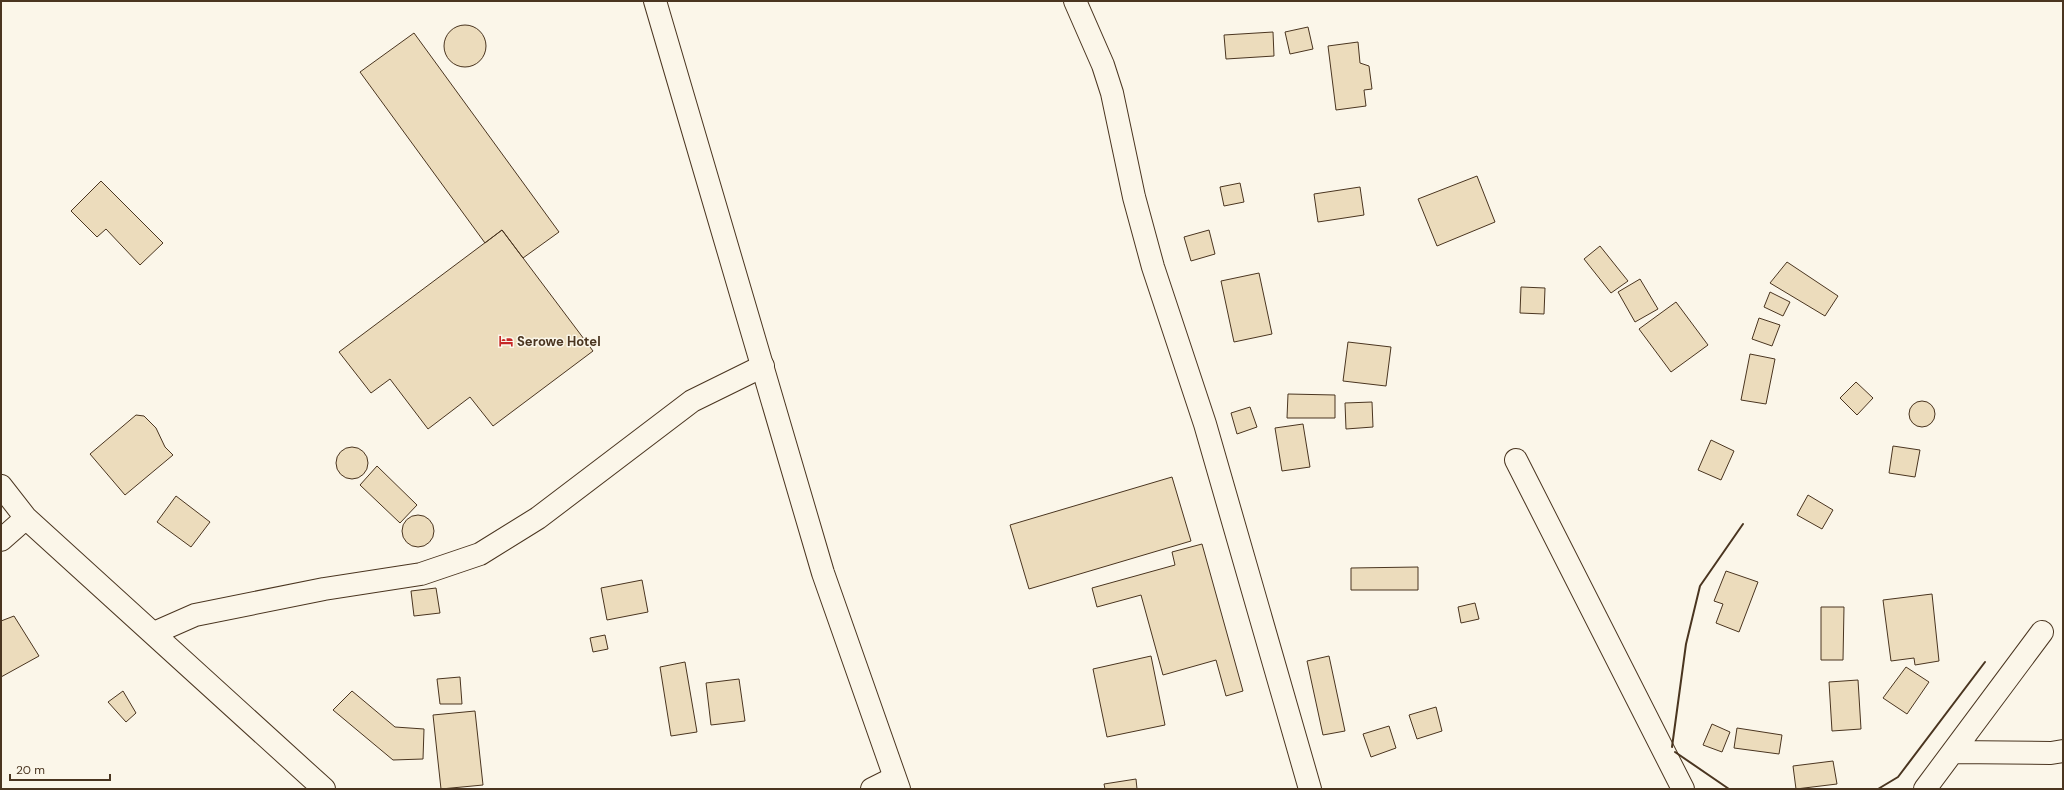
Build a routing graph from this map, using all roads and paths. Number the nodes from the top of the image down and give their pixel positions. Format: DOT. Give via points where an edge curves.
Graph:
graph roads {
  1 [pos="655,1"];
  2 [pos="1075,1"];
  3 [pos="763,366"];
  4 [pos="1516,460"];
  5 [pos="1,486"];
  6 [pos="26,518"];
  7 [pos="1,540"];
  8 [pos="2042,632"];
  9 [pos="154,633"];
  10 [pos="2063,751"];
  11 [pos="1953,752"];
  12 [pos="896,783"];
  13 [pos="324,789"];
  14 [pos="872,789"];
  15 [pos="1310,789"];
  16 [pos="1683,789"];
  17 [pos="1925,789"];
  1 -- 3 [label="street"];
  2 -- 15 [label="street" via="1103,65 1112,93 1134,197 1153,267 1205,424"];
  3 -- 9 [label="street" via="692,401 538,518 480,554 420,574 195,615"];
  3 -- 12 [label="street" via="823,573"];
  4 -- 16 [label="street"];
  5 -- 6 [label="street"];
  6 -- 7 [label="street"];
  6 -- 9 [label="street"];
  8 -- 11 [label="street"];
  9 -- 13 [label="street"];
  10 -- 11 [label="street"];
  11 -- 17 [label="street"];
  12 -- 14 [label="street"];
}
